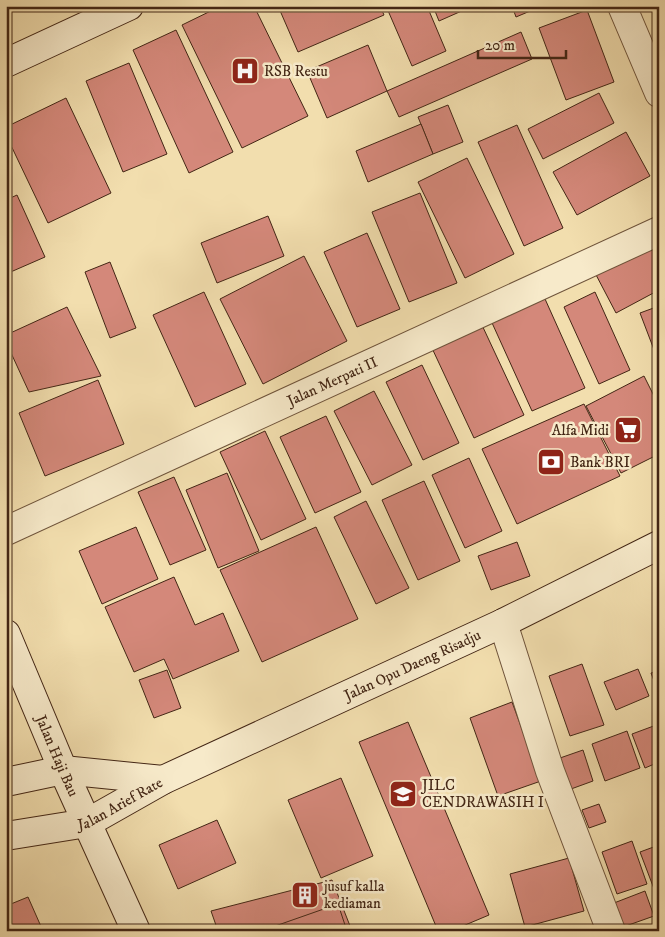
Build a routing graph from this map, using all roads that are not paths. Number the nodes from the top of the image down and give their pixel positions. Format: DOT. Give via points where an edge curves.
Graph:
graph roads {
  1 [pos="129,6"];
  2 [pos="622,6"];
  3 [pos="6,63"];
  4 [pos="659,93"];
  5 [pos="659,231"];
  6 [pos="6,531"];
  7 [pos="659,545"];
  8 [pos="503,623"];
  9 [pos="6,634"];
  10 [pos="63,770"];
  11 [pos="163,780"];
  12 [pos="6,782"];
  13 [pos="87,823"];
  14 [pos="6,836"];
  15 [pos="136,931"];
  16 [pos="611,931"];
  1 -- 3 [label="street"];
  2 -- 4 [label="street"];
  5 -- 6 [label="street, Jalan Merpati II"];
  7 -- 8 [label="street, Jalan Opu Daeng Risadju"];
  8 -- 11 [label="street, Jalan Opu Daeng Risadju"];
  8 -- 16 [label="street" via="550,771"];
  9 -- 10 [label="street, Jalan Haji Bau"];
  10 -- 11 [label="street, Jalan Arief Rate"];
  10 -- 12 [label="street, Jalan Arief Rate"];
  10 -- 13 [label="street, Jalan Haji Bau"];
  11 -- 13 [label="street, Jalan Arief Rate"];
  13 -- 14 [label="street, Jalan Arief Rate"];
  13 -- 15 [label="street, Jalan Haji Bau"];
}
